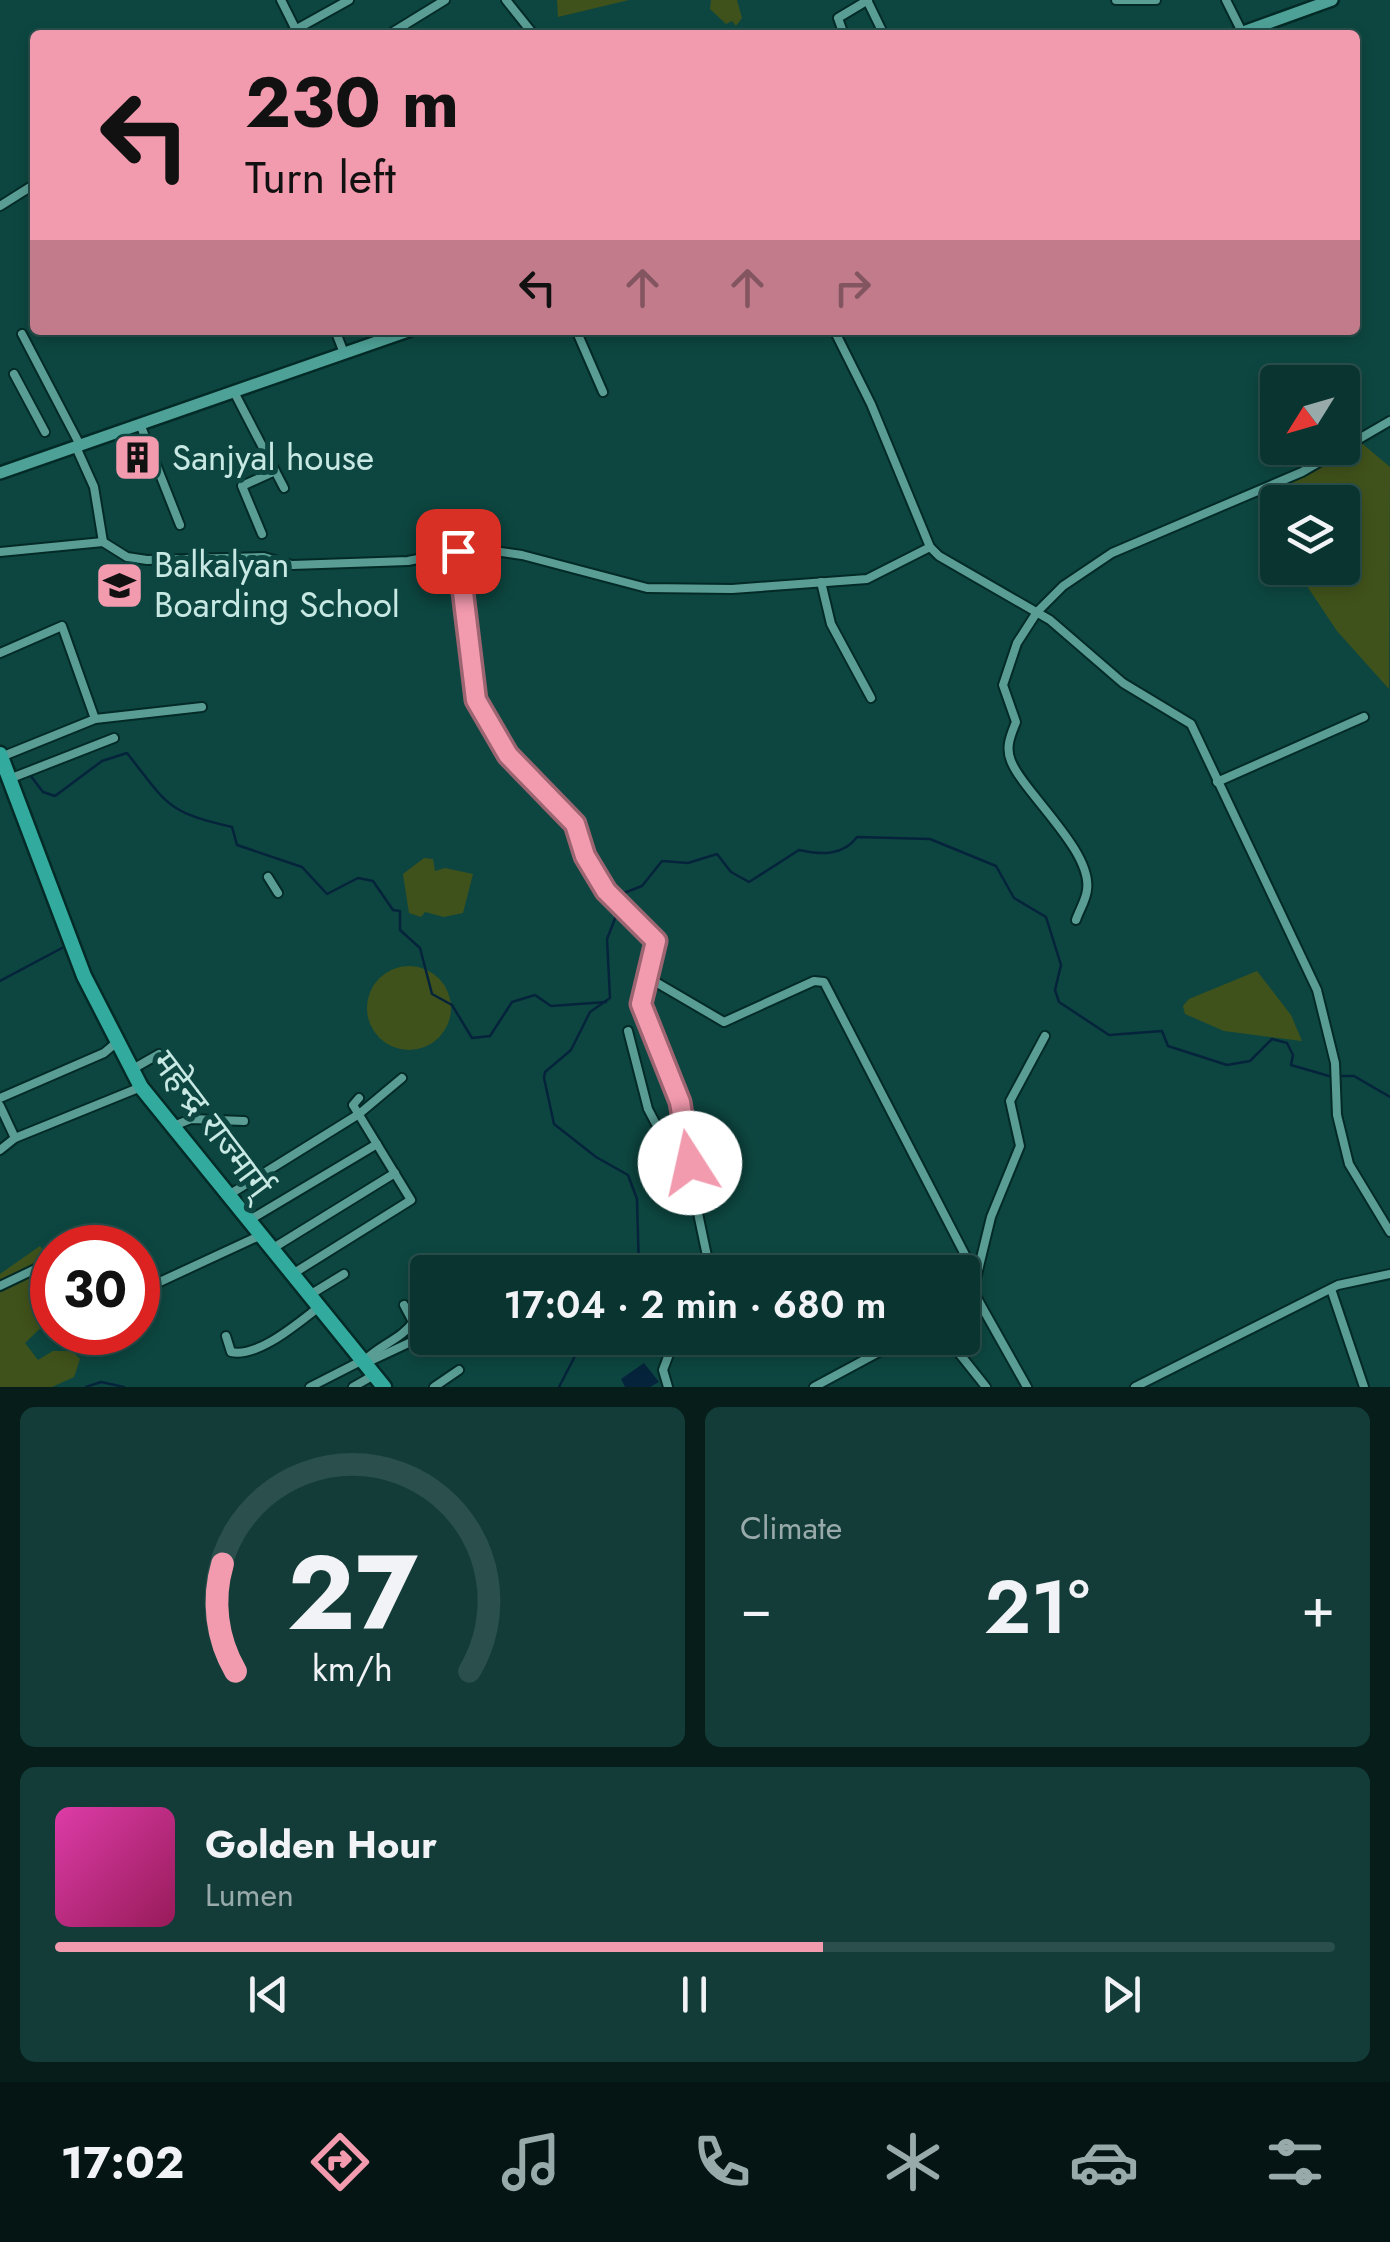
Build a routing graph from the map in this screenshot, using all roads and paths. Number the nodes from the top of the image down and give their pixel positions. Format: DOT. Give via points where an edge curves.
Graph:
graph roads {
  1 [pos="281,0"];
  2 [pos="349,0"];
  3 [pos="445,0"];
  4 [pos="506,0"];
  5 [pos="868,0"];
  6 [pos="1116,0"];
  7 [pos="1156,0"];
  8 [pos="1226,0"];
  9 [pos="1332,0"];
  10 [pos="1139,2"];
  11 [pos="296,30"];
  12 [pos="396,30"];
  13 [pos="530,30"];
  14 [pos="842,30"];
  15 [pos="882,30"];
  16 [pos="1237,30"];
  17 [pos="1265,30"];
  18 [pos="30,187"];
  19 [pos="0,206"];
  20 [pos="22,334"];
  21 [pos="337,335"];
  22 [pos="396,335"];
  23 [pos="578,335"];
  24 [pos="836,335"];
  25 [pos="344,353"];
  26 [pos="14,374"];
  27 [pos="234,392"];
  28 [pos="603,392"];
  29 [pos="1390,421"];
  30 [pos="140,424"];
  31 [pos="45,432"];
  32 [pos="78,446"];
  33 [pos="276,471"];
  34 [pos="0,472"];
  35 [pos="284,488"];
  36 [pos="180,525"];
  37 [pos="262,534"];
  38 [pos="103,542"];
  39 [pos="930,546"];
  40 [pos="458,551"];
  41 [pos="0,552"];
  42 [pos="822,582"];
  43 [pos="1037,612"];
  44 [pos="0,654"];
  45 [pos="871,698"];
  46 [pos="202,707"];
  47 [pos="1364,717"];
  48 [pos="96,719"];
  49 [pos="114,738"];
  50 [pos="0,756"];
  51 [pos="10,779"];
  52 [pos="1217,782"];
  53 [pos="268,877"];
  54 [pos="278,893"];
  55 [pos="1076,920"];
  56 [pos="647,977"];
  57 [pos="628,1031"];
  58 [pos="1045,1036"];
  59 [pos="118,1042"];
  60 [pos="159,1054"];
  61 [pos="131,1070"];
  62 [pos="402,1078"];
  63 [pos="141,1087"];
  64 [pos="0,1098"];
  65 [pos="359,1098"];
  66 [pos="0,1106"];
  67 [pos="360,1114"];
  68 [pos="244,1121"];
  69 [pos="171,1127"];
  70 [pos="15,1138"];
  71 [pos="377,1144"];
  72 [pos="0,1150"];
  73 [pos="394,1173"];
  74 [pos="691,1180"];
  75 [pos="227,1196"];
  76 [pos="248,1222"];
  77 [pos="1390,1232"];
  78 [pos="259,1236"];
  79 [pos="270,1250"];
  80 [pos="707,1255"];
  81 [pos="965,1255"];
  82 [pos="980,1260"];
  83 [pos="30,1272"];
  84 [pos="344,1274"];
  85 [pos="1390,1274"];
  86 [pos="291,1276"];
  87 [pos="160,1282"];
  88 [pos="0,1286"];
  89 [pos="1331,1289"];
  90 [pos="314,1302"];
  91 [pos="980,1304"];
  92 [pos="404,1305"];
  93 [pos="226,1336"];
  94 [pos="410,1343"];
  95 [pos="669,1355"];
  96 [pos="873,1355"];
  97 [pos="961,1355"];
  98 [pos="367,1365"];
  99 [pos="459,1370"];
  100 [pos="310,1387"];
  101 [pos="354,1387"];
  102 [pos="384,1387"];
  103 [pos="434,1387"];
  104 [pos="668,1387"];
  105 [pos="814,1387"];
  106 [pos="986,1387"];
  107 [pos="1027,1387"];
  108 [pos="1134,1387"];
  109 [pos="1364,1387"];
  1 -- 11 [label="street"];
  2 -- 11 [label="street"];
  3 -- 12 [label="street"];
  4 -- 13 [label="street"];
  5 -- 14 [label="street" via="837,20"];
  5 -- 15 [label="street"];
  6 -- 10 [label="street"];
  7 -- 10 [label="street"];
  8 -- 16 [label="street"];
  9 -- 17 [label="street"];
  18 -- 19 [label="street"];
  20 -- 32 [label="street"];
  21 -- 25 [label="street"];
  22 -- 25 [label="street"];
  23 -- 28 [label="street"];
  24 -- 39 [label="street"];
  25 -- 27 [label="street"];
  26 -- 31 [label="street"];
  27 -- 30 [label="street"];
  27 -- 33 [label="street"];
  29 -- 43 [label="street" via="1313,466 1092,563"];
  30 -- 32 [label="street"];
  30 -- 36 [label="street"];
  32 -- 34 [label="street"];
  32 -- 38 [label="street" via="94,487"];
  33 -- 35 [label="street"];
  33 -- 37 [label="street" via="242,486"];
  38 -- 40 [label="street" via="146,560 264,557 292,564 408,561"];
  38 -- 41 [label="street"];
  39 -- 42 [label="street" via="868,579"];
  39 -- 43 [label="street"];
  40 -- 42 [label="street" via="522,555 648,588"];
  40 -- 56 [label="street" via="476,700 508,755 575,824 594,873 656,941"];
  42 -- 45 [label="street" via="831,624"];
  43 -- 52 [label="street" via="1122,683 1191,724"];
  43 -- 55 [label="street" via="1017,643 1004,685 1016,722 1008,742 1011,760 1082,869 1088,887"];
  44 -- 48 [label="street" via="62,626"];
  46 -- 48 [label="street"];
  47 -- 52 [label="street"];
  48 -- 50 [label="street"];
  49 -- 51 [label="street"];
  50 -- 51 [label="highway, महेन्द्र राज्मार्ग्"];
  51 -- 59 [label="highway, महेन्द्र राज्मार्ग्" via="84,976"];
  52 -- 77 [label="street" via="1317,990 1349,1164"];
  53 -- 54 [label="street"];
  56 -- 74 [label="street" via="641,1004 680,1102"];
  56 -- 81 [label="street" via="724,1022 824,982"];
  57 -- 74 [label="street" via="648,1110"];
  58 -- 82 [label="street" via="1010,1101 1020,1146"];
  59 -- 61 [label="highway, महेन्द्र राज्मार्ग्"];
  59 -- 64 [label="street"];
  60 -- 61 [label="street"];
  61 -- 63 [label="highway, महेन्द्र राज्मार्ग्"];
  62 -- 67 [label="street"];
  63 -- 69 [label="highway, महेन्द्र राज्मार्ग्"];
  63 -- 70 [label="street"];
  65 -- 67 [label="street" via="353,1105"];
  66 -- 70 [label="street"];
  67 -- 71 [label="street"];
  67 -- 75 [label="street"];
  68 -- 69 [label="street" via="191,1119"];
  69 -- 75 [label="highway, महेन्द्र राज्मार्ग्"];
  70 -- 72 [label="street"];
  71 -- 73 [label="street"];
  71 -- 76 [label="street"];
  73 -- 79 [label="street"];
  73 -- 86 [label="street" via="411,1200"];
  74 -- 80 [label="street"];
  75 -- 76 [label="highway, महेन्द्र राज्मार्ग्"];
  76 -- 78 [label="highway, महेन्द्र राज्मार्ग्"];
  78 -- 79 [label="highway, महेन्द्र राज्मार्ग्"];
  78 -- 87 [label="street"];
  79 -- 86 [label="highway, महेन्द्र राज्मार्ग्"];
  83 -- 88 [label="street"];
  84 -- 90 [label="street"];
  85 -- 89 [label="street"];
  86 -- 90 [label="highway, महेन्द्र राज्मार्ग्"];
  89 -- 108 [label="street"];
  89 -- 109 [label="street"];
  90 -- 93 [label="street" via="293,1327 242,1353 231,1352"];
  90 -- 98 [label="highway, महेन्द्र राज्मार्ग्"];
  91 -- 107 [label="street"];
  92 -- 98 [label="street" via="410,1329 383,1343"];
  94 -- 98 [label="street"];
  95 -- 104 [label="street"];
  96 -- 105 [label="street"];
  97 -- 106 [label="street"];
  98 -- 100 [label="street"];
  98 -- 101 [label="street"];
  98 -- 102 [label="highway, महेन्द्र राज्मार्ग्"];
  99 -- 103 [label="street"];
}
